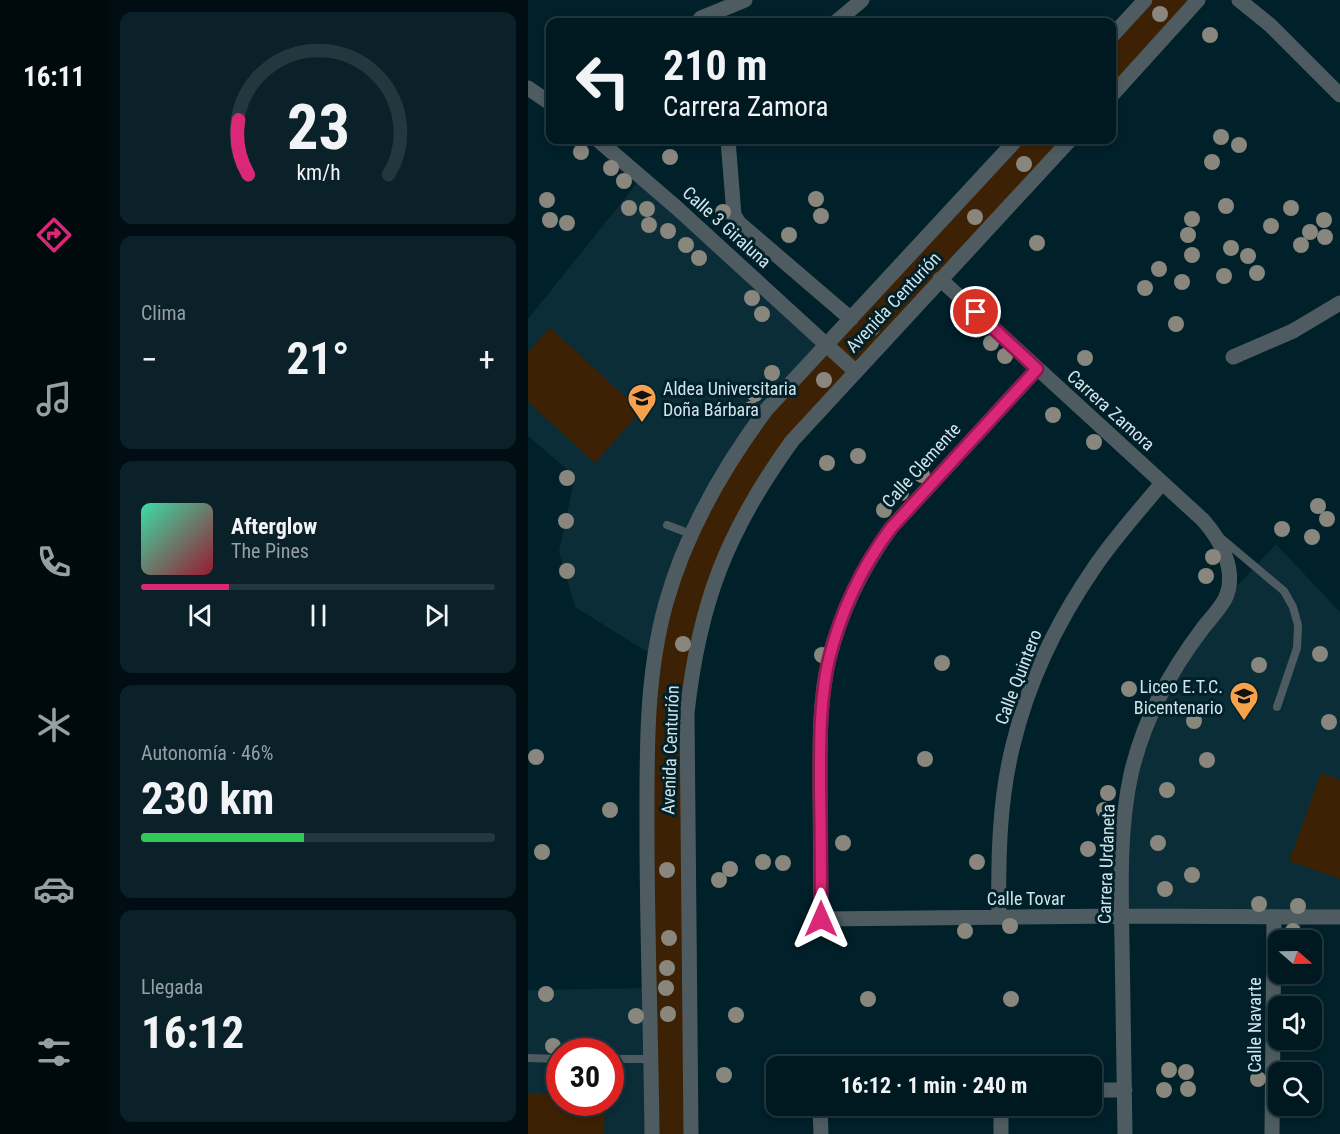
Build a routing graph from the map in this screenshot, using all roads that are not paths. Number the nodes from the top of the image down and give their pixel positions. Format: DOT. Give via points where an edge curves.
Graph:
graph roads {
  1 [pos="745,0"];
  2 [pos="862,0"];
  3 [pos="1145,0"];
  4 [pos="1198,0"];
  5 [pos="1239,0"];
  6 [pos="700,18"];
  7 [pos="841,18"];
  8 [pos="1116,32"];
  9 [pos="528,88"];
  10 [pos="1116,91"];
  11 [pos="1340,95"];
  12 [pos="546,100"];
  13 [pos="603,144"];
  14 [pos="728,144"];
  15 [pos="1012,144"];
  16 [pos="1066,144"];
  17 [pos="940,279"];
  18 [pos="1340,303"];
  19 [pos="851,319"];
  20 [pos="827,345"];
  21 [pos="1233,357"];
  22 [pos="1037,369"];
  23 [pos="855,371"];
  24 [pos="1162,483"];
  25 [pos="667,525"];
  26 [pos="1214,532"];
  27 [pos="691,534"];
  28 [pos="1228,586"];
  29 [pos="1277,707"];
  30 [pos="1122,916"];
  31 [pos="999,917"];
  32 [pos="1274,917"];
  33 [pos="1340,917"];
  34 [pos="821,919"];
  35 [pos="528,1058"];
  36 [pos="546,1059"];
  37 [pos="624,1059"];
  38 [pos="651,1059"];
  39 [pos="1102,1090"];
  40 [pos="1125,1090"];
  41 [pos="820,1116"];
  42 [pos="1001,1116"];
  43 [pos="652,1134"];
  44 [pos="691,1134"];
  45 [pos="821,1134"];
  46 [pos="1001,1134"];
  47 [pos="1125,1134"];
  48 [pos="1272,1134"];
  1 -- 6 [label="street"];
  2 -- 7 [label="street"];
  3 -- 8 [label="street"];
  4 -- 10 [label="street"];
  5 -- 11 [label="street"];
  9 -- 12 [label="street"];
  13 -- 20 [label="street, Calle 3 Giraluna"];
  14 -- 19 [label="street" via="734,215 739,224"];
  15 -- 19 [label="street, Avenida Centurión"];
  16 -- 17 [label="street, Avenida Centurión"];
  17 -- 22 [label="street, Carrera Zamora"];
  17 -- 23 [label="street, Avenida Centurión"];
  18 -- 21 [label="street" via="1293,331"];
  19 -- 20 [label="street, Avenida Centurión"];
  20 -- 23 [label="street, Calle 3 Giraluna"];
  20 -- 27 [label="street, Avenida Centurión" via="766,410 738,447"];
  22 -- 24 [label="street, Carrera Zamora"];
  22 -- 34 [label="street, Calle Clemente" via="891,528 851,593 829,659 824,689"];
  23 -- 44 [label="street, Avenida Centurión" via="792,441 762,484 728,547 700,626 687,713"];
  24 -- 26 [label="street, Carrera Zamora"];
  24 -- 31 [label="street, Calle Quintero" via="1094,567 1048,646 1034,680 1012,747 1005,791"];
  25 -- 27 [label="lane"];
  26 -- 28 [label="street, Carrera Zamora" via="1226,559"];
  26 -- 29 [label="lane" via="1284,591 1293,607 1298,625 1297,648"];
  27 -- 38 [label="street, Avenida Centurión" via="666,603 650,686 647,817"];
  28 -- 30 [label="street, Carrera Urdaneta" via="1218,610 1164,686 1142,738 1131,774 1124,825"];
  30 -- 31 [label="street, Calle Tovar"];
  30 -- 32 [label="street, Calle Tovar"];
  30 -- 40 [label="street, Carrera Urdaneta"];
  31 -- 34 [label="street, Calle Tovar"];
  32 -- 33 [label="street, Calle Tovar"];
  32 -- 48 [label="street, Calle Navarte"];
  35 -- 36 [label="lane"];
  37 -- 38 [label="lane"];
  38 -- 43 [label="street, Avenida Centurión"];
  39 -- 40 [label="street"];
  40 -- 47 [label="street, Carrera Urdaneta"];
  41 -- 45 [label="street"];
  42 -- 46 [label="street"];
}
